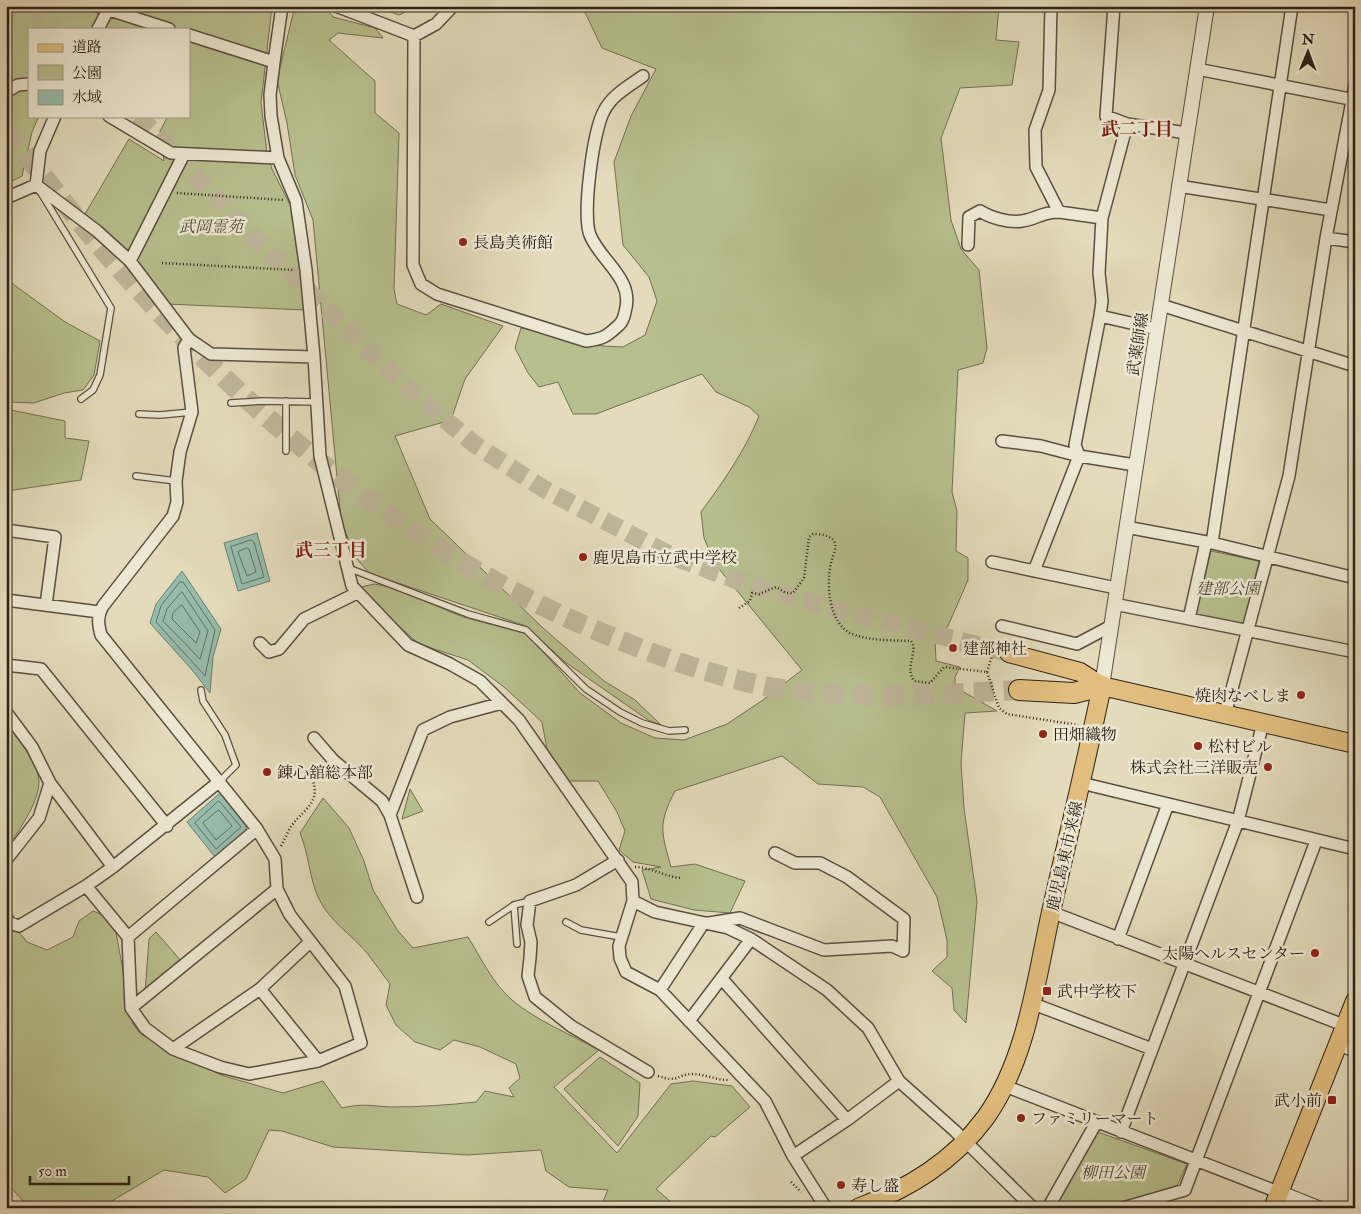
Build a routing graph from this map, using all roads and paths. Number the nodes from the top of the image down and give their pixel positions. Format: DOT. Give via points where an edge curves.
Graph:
graph roads {
  1 [pos="282,6"];
  2 [pos="336,6"];
  3 [pos="453,6"];
  4 [pos="1051,6"];
  5 [pos="1114,6"];
  6 [pos="1207,6"];
  7 [pos="1292,6"];
  8 [pos="105,7"];
  9 [pos="98,28"];
  10 [pos="166,28"];
  11 [pos="190,35"];
  12 [pos="414,36"];
  13 [pos="274,62"];
  14 [pos="1197,69"];
  15 [pos="643,76"];
  16 [pos="28,84"];
  17 [pos="1280,85"];
  18 [pos="1355,85"];
  19 [pos="6,92"];
  20 [pos="1353,100"];
  21 [pos="54,118"];
  22 [pos="112,118"];
  23 [pos="1127,124"];
  24 [pos="1187,133"];
  25 [pos="184,154"];
  26 [pos="278,158"];
  27 [pos="36,185"];
  28 [pos="1178,186"];
  29 [pos="166,192"];
  30 [pos="6,198"];
  31 [pos="1264,200"];
  32 [pos="296,201"];
  33 [pos="1331,210"];
  34 [pos="1059,212"];
  35 [pos="1102,218"];
  36 [pos="1326,238"];
  37 [pos="1355,242"];
  38 [pos="968,245"];
  39 [pos="130,260"];
  40 [pos="162,263"];
  41 [pos="306,270"];
  42 [pos="1161,306"];
  43 [pos="1100,316"];
  44 [pos="1157,329"];
  45 [pos="1244,332"];
  46 [pos="189,339"];
  47 [pos="1308,352"];
  48 [pos="314,357"];
  49 [pos="1355,366"];
  50 [pos="82,398"];
  51 [pos="286,401"];
  52 [pos="317,402"];
  53 [pos="231,403"];
  54 [pos="192,412"];
  55 [pos="139,414"];
  56 [pos="1002,441"];
  57 [pos="286,451"];
  58 [pos="1079,456"];
  59 [pos="1135,465"];
  60 [pos="136,476"];
  61 [pos="176,481"];
  62 [pos="1126,526"];
  63 [pos="6,530"];
  64 [pos="1209,543"];
  65 [pos="1268,557"];
  66 [pos="992,562"];
  67 [pos="348,568"];
  68 [pos="1034,571"];
  69 [pos="1355,578"];
  70 [pos="1116,588"];
  71 [pos="357,593"];
  72 [pos="6,600"];
  73 [pos="1114,604"];
  74 [pos="46,605"];
  75 [pos="739,608"];
  76 [pos="99,612"];
  77 [pos="1189,619"];
  78 [pos="1002,626"];
  79 [pos="1111,626"];
  80 [pos="1248,631"];
  81 [pos="260,643"];
  82 [pos="1355,652"];
  83 [pos="1009,653"];
  84 [pos="6,665"];
  85 [pos="1102,686"];
  86 [pos="201,690"];
  87 [pos="1019,690"];
  88 [pos="502,703"];
  89 [pos="6,712"];
  90 [pos="1225,715"];
  91 [pos="1263,723"];
  92 [pos="1080,726"];
  93 [pos="685,730"];
  94 [pos="314,738"];
  95 [pos="1355,744"];
  96 [pos="334,761"];
  97 [pos="220,780"];
  98 [pos="50,783"];
  99 [pos="1081,783"];
  100 [pos="1168,804"];
  101 [pos="390,815"];
  102 [pos="1238,821"];
  103 [pos="167,826"];
  104 [pos="257,829"];
  105 [pos="1316,841"];
  106 [pos="1355,849"];
  107 [pos="775,853"];
  108 [pos="275,859"];
  109 [pos="6,860"];
  110 [pos="621,864"];
  111 [pos="113,867"];
  112 [pos="682,878"];
  113 [pos="86,886"];
  114 [pos="277,889"];
  115 [pos="417,896"];
  116 [pos="530,901"];
  117 [pos="633,901"];
  118 [pos="514,905"];
  119 [pos="1051,912"];
  120 [pos="6,917"];
  121 [pos="489,922"];
  122 [pos="566,922"];
  123 [pos="703,924"];
  124 [pos="128,937"];
  125 [pos="621,937"];
  126 [pos="751,939"];
  127 [pos="1118,939"];
  128 [pos="310,942"];
  129 [pos="517,944"];
  130 [pos="1185,963"];
  131 [pos="722,978"];
  132 [pos="260,989"];
  133 [pos="660,990"];
  134 [pos="1258,992"];
  135 [pos="1355,1001"];
  136 [pos="1032,1003"];
  137 [pos="131,1008"];
  138 [pos="689,1021"];
  139 [pos="1346,1026"];
  140 [pos="1338,1045"];
  141 [pos="173,1049"];
  142 [pos="1152,1049"];
  143 [pos="1355,1051"];
  144 [pos="318,1061"];
  145 [pos="648,1072"];
  146 [pos="744,1079"];
  147 [pos="899,1081"];
  148 [pos="1005,1086"];
  149 [pos="847,1120"];
  150 [pos="1096,1123"];
  151 [pos="1122,1132"];
  152 [pos="966,1141"];
  153 [pos="793,1156"];
  154 [pos="1197,1162"];
  155 [pos="1276,1200"];
  156 [pos="826,1208"];
  157 [pos="858,1208"];
  158 [pos="1033,1208"];
  159 [pos="1048,1208"];
  160 [pos="1123,1208"];
  161 [pos="1318,1208"];
  1 -- 13 [label="street"];
  2 -- 12 [label="street"];
  3 -- 12 [label="street" via="436,24"];
  4 -- 34 [label="street" via="1048,90 1035,130 1036,167"];
  5 -- 23 [label="street" via="1106,116"];
  6 -- 14 [label="street, 武薬師線"];
  7 -- 17 [label="street"];
  8 -- 9 [label="street"];
  8 -- 10 [label="street"];
  11 -- 13 [label="street"];
  12 -- 15 [label="street" via="412,265 421,284 437,294 586,341 604,339 623,322 628,303 626,288 590,236 586,214 595,135 604,111 616,95"];
  13 -- 26 [label="street" via="270,95"];
  14 -- 17 [label="street"];
  14 -- 24 [label="street, 武薬師線"];
  16 -- 19 [label="street" via="18,85"];
  17 -- 20 [label="street"];
  17 -- 31 [label="street"];
  18 -- 20 [label="street"];
  20 -- 33 [label="street"];
  21 -- 27 [label="street" via="40,150"];
  22 -- 25 [label="street" via="171,153"];
  23 -- 24 [label="street"];
  23 -- 35 [label="street"];
  24 -- 28 [label="street, 武薬師線"];
  25 -- 26 [label="street"];
  25 -- 29 [label="street"];
  26 -- 32 [label="street"];
  27 -- 30 [label="street"];
  27 -- 39 [label="street"];
  27 -- 50 [label="lane" via="111,308 100,375 94,390"];
  28 -- 31 [label="street"];
  28 -- 42 [label="street, 武薬師線"];
  29 -- 32 [label="path"];
  29 -- 39 [label="street"];
  31 -- 33 [label="street"];
  31 -- 45 [label="street"];
  32 -- 41 [label="street"];
  33 -- 36 [label="street"];
  34 -- 35 [label="street"];
  34 -- 38 [label="street" via="1045,212 1022,221 990,218 980,211 969,217"];
  35 -- 43 [label="street"];
  36 -- 37 [label="street"];
  36 -- 47 [label="street"];
  39 -- 46 [label="street"];
  40 -- 41 [label="path"];
  41 -- 48 [label="street"];
  42 -- 44 [label="street, 武薬師線"];
  42 -- 45 [label="street"];
  43 -- 44 [label="street"];
  43 -- 58 [label="street" via="1075,445"];
  44 -- 59 [label="street, 武薬師線"];
  45 -- 47 [label="street"];
  45 -- 64 [label="street"];
  46 -- 48 [label="street" via="210,354"];
  46 -- 54 [label="street" via="184,348"];
  47 -- 49 [label="street"];
  47 -- 65 [label="street" via="1290,476"];
  48 -- 52 [label="street"];
  51 -- 52 [label="lane"];
  51 -- 53 [label="lane"];
  51 -- 57 [label="lane"];
  52 -- 67 [label="street" via="320,456"];
  54 -- 55 [label="lane"];
  54 -- 61 [label="street" via="180,452"];
  56 -- 58 [label="street" via="1041,446"];
  58 -- 59 [label="street"];
  58 -- 68 [label="street"];
  59 -- 62 [label="street, 武薬師線"];
  60 -- 61 [label="lane"];
  61 -- 76 [label="street" via="177,502 173,516"];
  62 -- 64 [label="street"];
  62 -- 70 [label="street, 武薬師線"];
  63 -- 74 [label="street" via="55,537"];
  64 -- 65 [label="street"];
  64 -- 77 [label="street"];
  65 -- 69 [label="street"];
  65 -- 80 [label="street"];
  66 -- 68 [label="street"];
  67 -- 71 [label="street"];
  67 -- 93 [label="lane" via="468,614 526,630 586,689 620,712 642,723 668,730"];
  68 -- 70 [label="street"];
  70 -- 73 [label="street, 武薬師線"];
  71 -- 81 [label="street" via="304,619 279,649 269,652"];
  71 -- 88 [label="street" via="408,645 480,681"];
  72 -- 74 [label="street"];
  73 -- 77 [label="street"];
  73 -- 79 [label="street, 武薬師線"];
  74 -- 76 [label="street"];
  75 -- 92 [label="path" via="750,601 752,593 759,594 776,587 786,593 793,592 804,578 809,537 813,534 828,536 836,546 831,562 830,589 834,617 841,627 862,637 911,641 914,649 910,669 914,681 930,682 944,667 987,672 999,708 1006,714"];
  76 -- 97 [label="street" via="101,635"];
  77 -- 80 [label="street"];
  78 -- 79 [label="street" via="1078,644"];
  79 -- 85 [label="street, 武薬師線"];
  80 -- 82 [label="street"];
  80 -- 90 [label="street"];
  83 -- 85 [label="main road" via="1080,672"];
  84 -- 103 [label="street" via="41,669"];
  85 -- 87 [label="highway" via="1074,693"];
  85 -- 90 [label="main road"];
  85 -- 99 [label="main road, 鹿児島東市来線"];
  86 -- 97 [label="lane" via="203,701 225,735 236,765"];
  88 -- 101 [label="street" via="450,717 423,730"];
  88 -- 110 [label="street" via="518,720"];
  89 -- 98 [label="street" via="32,747"];
  90 -- 91 [label="main road"];
  91 -- 95 [label="main road"];
  91 -- 102 [label="street"];
  94 -- 96 [label="street"];
  96 -- 101 [label="street" via="382,801"];
  96 -- 108 [label="path" via="312,777 316,789 314,798 292,825"];
  97 -- 103 [label="street"];
  97 -- 104 [label="street"];
  98 -- 109 [label="street" via="39,818"];
  98 -- 111 [label="street"];
  99 -- 100 [label="street"];
  99 -- 119 [label="main road, 鹿児島東市来線"];
  100 -- 102 [label="street"];
  100 -- 127 [label="street"];
  101 -- 115 [label="street"];
  102 -- 105 [label="street"];
  102 -- 130 [label="street"];
  103 -- 111 [label="street"];
  104 -- 108 [label="street"];
  104 -- 124 [label="street"];
  105 -- 106 [label="street"];
  105 -- 134 [label="street"];
  107 -- 123 [label="street" via="795,863 820,863 846,877 904,919 903,951 892,946 824,950 740,918"];
  108 -- 114 [label="street"];
  110 -- 112 [label="path"];
  110 -- 116 [label="street" via="576,885"];
  110 -- 117 [label="street" via="632,882"];
  111 -- 113 [label="street"];
  113 -- 120 [label="street" via="19,926 10,923"];
  113 -- 124 [label="street"];
  114 -- 128 [label="street" via="290,915"];
  114 -- 137 [label="street"];
  116 -- 118 [label="lane"];
  116 -- 145 [label="street" via="528,976 535,997 571,1026"];
  117 -- 123 [label="street" via="655,912"];
  117 -- 125 [label="street"];
  118 -- 121 [label="lane"];
  118 -- 129 [label="lane"];
  119 -- 127 [label="street"];
  119 -- 136 [label="main road, 鹿児島東市来線"];
  122 -- 125 [label="lane" via="581,930"];
  123 -- 126 [label="street" via="728,928"];
  123 -- 133 [label="street"];
  124 -- 137 [label="street"];
  125 -- 133 [label="street" via="620,958 626,972"];
  126 -- 131 [label="street"];
  126 -- 147 [label="street" via="827,990 868,1028"];
  127 -- 130 [label="street"];
  128 -- 132 [label="street"];
  128 -- 144 [label="street" via="345,986 361,1043"];
  130 -- 134 [label="street"];
  130 -- 142 [label="street"];
  131 -- 138 [label="street"];
  131 -- 149 [label="street"];
  132 -- 141 [label="street"];
  132 -- 144 [label="street"];
  133 -- 138 [label="street"];
  134 -- 139 [label="street"];
  134 -- 154 [label="street"];
  135 -- 139 [label="main road"];
  136 -- 142 [label="street"];
  136 -- 148 [label="main road, 鹿児島東市来線"];
  137 -- 141 [label="street" via="145,1028"];
  138 -- 146 [label="street"];
  139 -- 140 [label="main road"];
  140 -- 143 [label="street"];
  140 -- 155 [label="main road"];
  141 -- 144 [label="street" via="249,1074"];
  142 -- 151 [label="street"];
  145 -- 146 [label="path" via="672,1081 692,1074 716,1080"];
  146 -- 153 [label="street" via="765,1102"];
  147 -- 149 [label="street"];
  147 -- 152 [label="street"];
  148 -- 150 [label="street"];
  148 -- 152 [label="main road, 鹿児島東市来線"];
  149 -- 153 [label="street"];
  150 -- 151 [label="street"];
  150 -- 159 [label="street"];
  151 -- 154 [label="street"];
  152 -- 157 [label="main road, 鹿児島東市来線" via="937,1168 894,1194"];
  152 -- 158 [label="street"];
  153 -- 156 [label="street"];
  154 -- 155 [label="street"];
  154 -- 160 [label="street" via="1185,1190"];
  155 -- 161 [label="street"];
}
